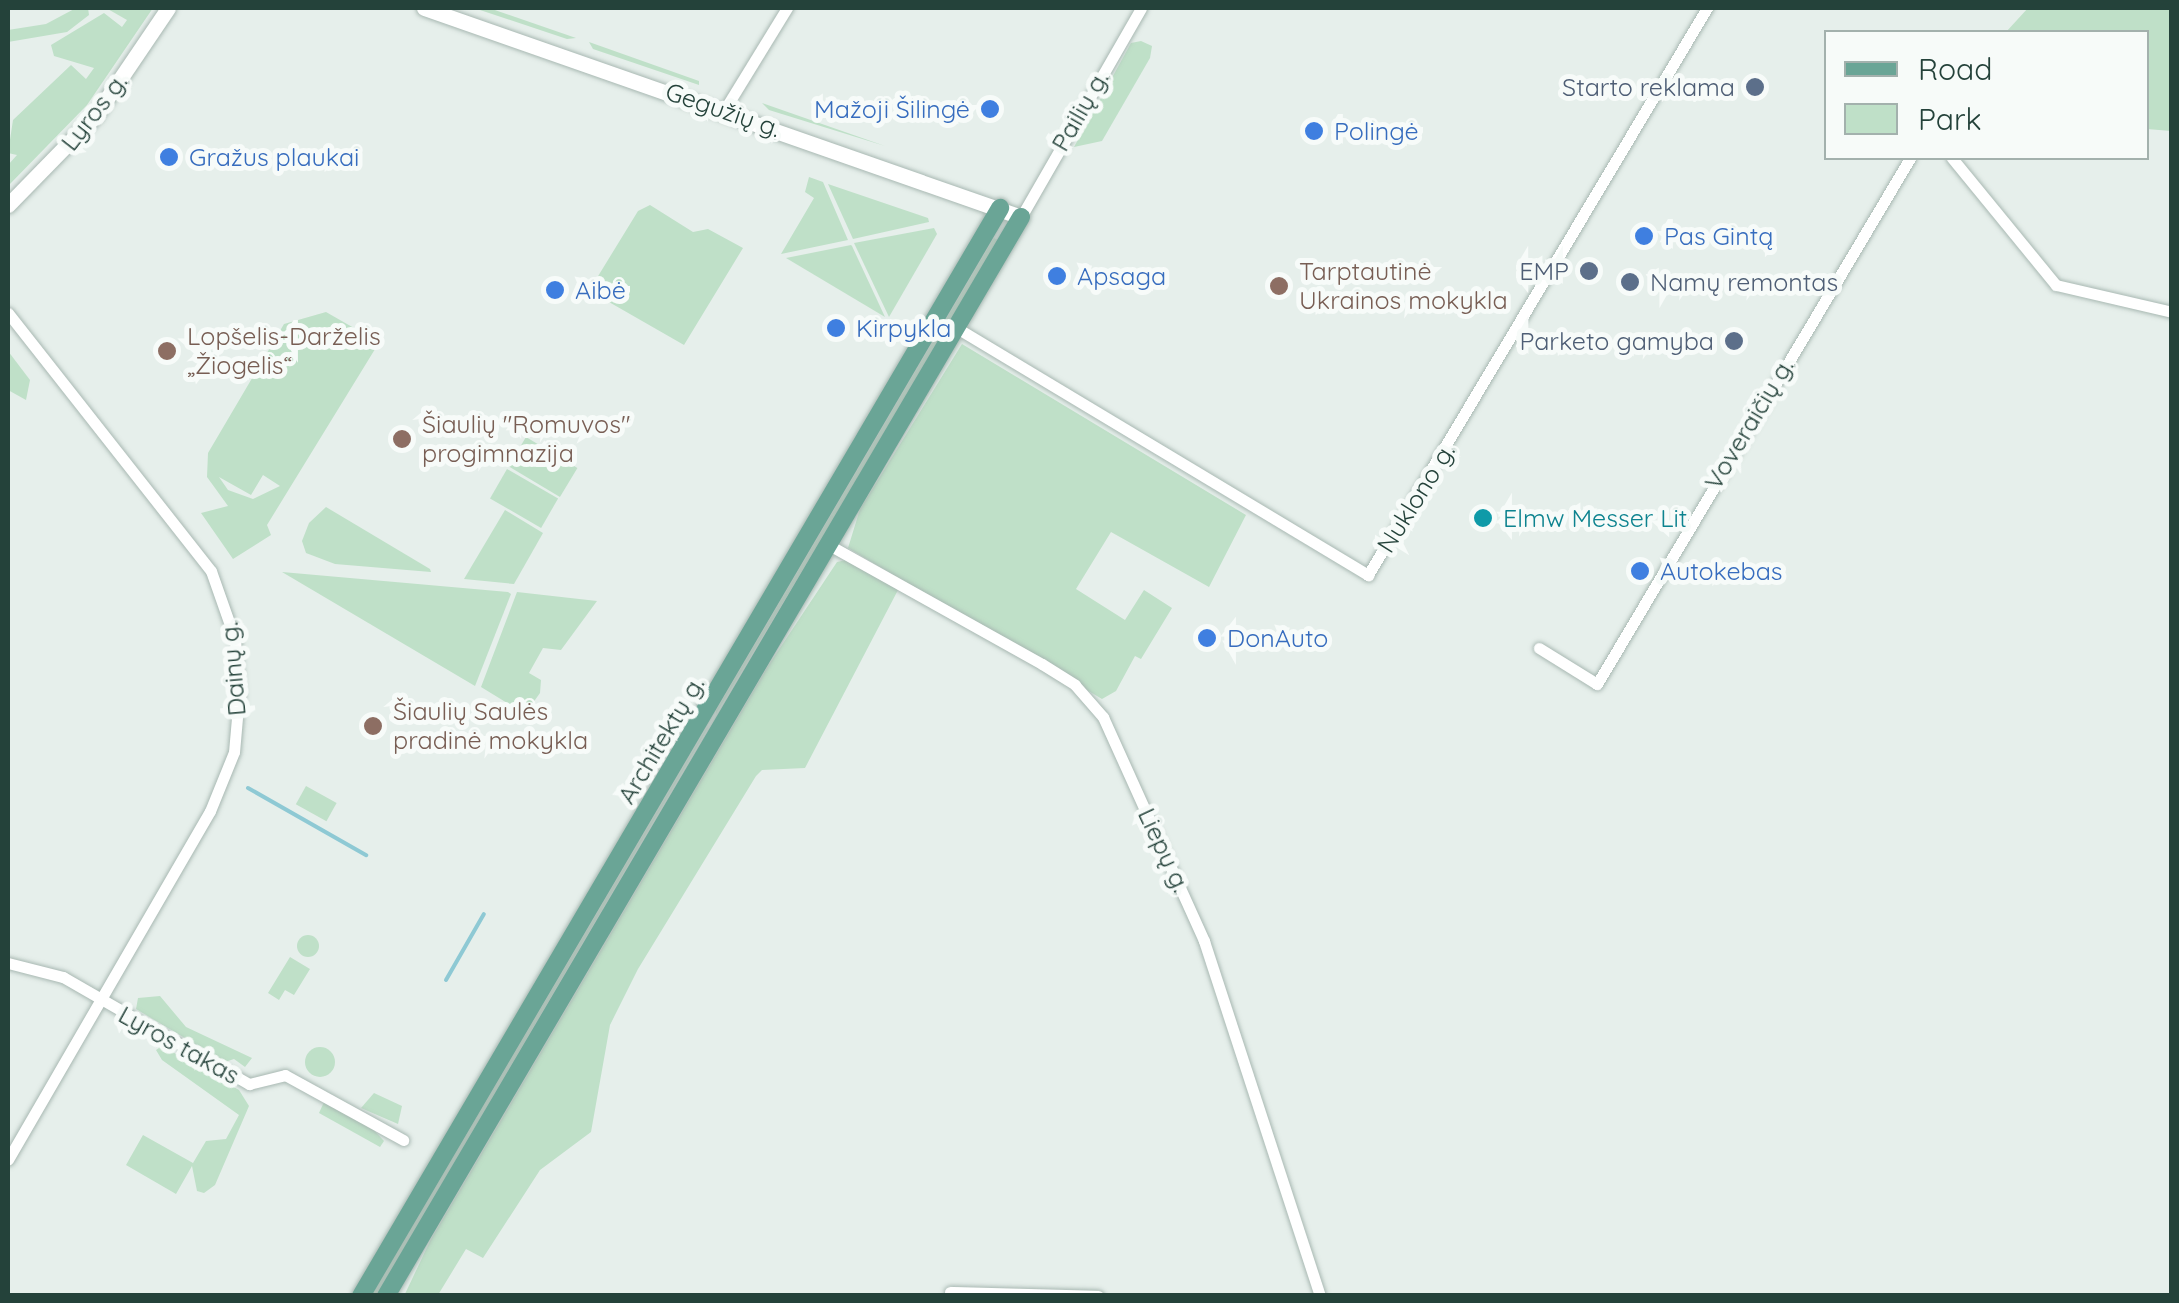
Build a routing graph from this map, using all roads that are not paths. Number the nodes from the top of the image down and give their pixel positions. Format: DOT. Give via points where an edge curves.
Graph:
graph roads {
  1 [pos="168,8"];
  2 [pos="424,8"];
  3 [pos="787,8"];
  4 [pos="1142,8"];
  5 [pos="1707,8"];
  6 [pos="725,110"];
  7 [pos="1909,160"];
  8 [pos="1954,160"];
  9 [pos="8,204"];
  10 [pos="1000,208"];
  11 [pos="1022,217"];
  12 [pos="2172,312"];
  13 [pos="8,313"];
  14 [pos="957,328"];
  15 [pos="829,545"];
  16 [pos="1539,648"];
  17 [pos="702,719"];
  18 [pos="720,729"];
  19 [pos="8,963"];
  20 [pos="102,1001"];
  21 [pos="403,1140"];
  22 [pos="8,1160"];
  23 [pos="950,1292"];
  24 [pos="361,1296"];
  25 [pos="386,1296"];
  26 [pos="1098,1296"];
  27 [pos="1320,1296"];
  1 -- 9 [label="main road, Lyros g." via="78,138"];
  2 -- 6 [label="main road, Gegužių g."];
  3 -- 6 [label="street"];
  4 -- 11 [label="street, Pailių g."];
  5 -- 14 [label="street, Nuklono g." via="1368,575"];
  6 -- 10 [label="main road, Gegužių g."];
  7 -- 16 [label="street, Voveraičių g." via="1598,684"];
  8 -- 12 [label="street" via="2056,285"];
  10 -- 11 [label="main road, Gegužių g."];
  10 -- 17 [label="main road, Architektų g."];
  11 -- 14 [label="main road, Architektų g."];
  13 -- 20 [label="street, Dainų g." via="195,548 220,591 235,639 239,718 229,768"];
  14 -- 15 [label="main road, Architektų g."];
  15 -- 18 [label="main road, Architektų g."];
  15 -- 27 [label="street, Liepų g." via="1042,664 1103,716 1204,941"];
  17 -- 18 [label="main road"];
  17 -- 24 [label="main road, Architektų g."];
  18 -- 25 [label="main road, Architektų g."];
  19 -- 20 [label="street, Lyros takas" via="63,977"];
  20 -- 21 [label="street, Lyros takas" via="248,1084 284,1075"];
  20 -- 22 [label="street, Dainų g."];
  23 -- 26 [label="street"];
}
